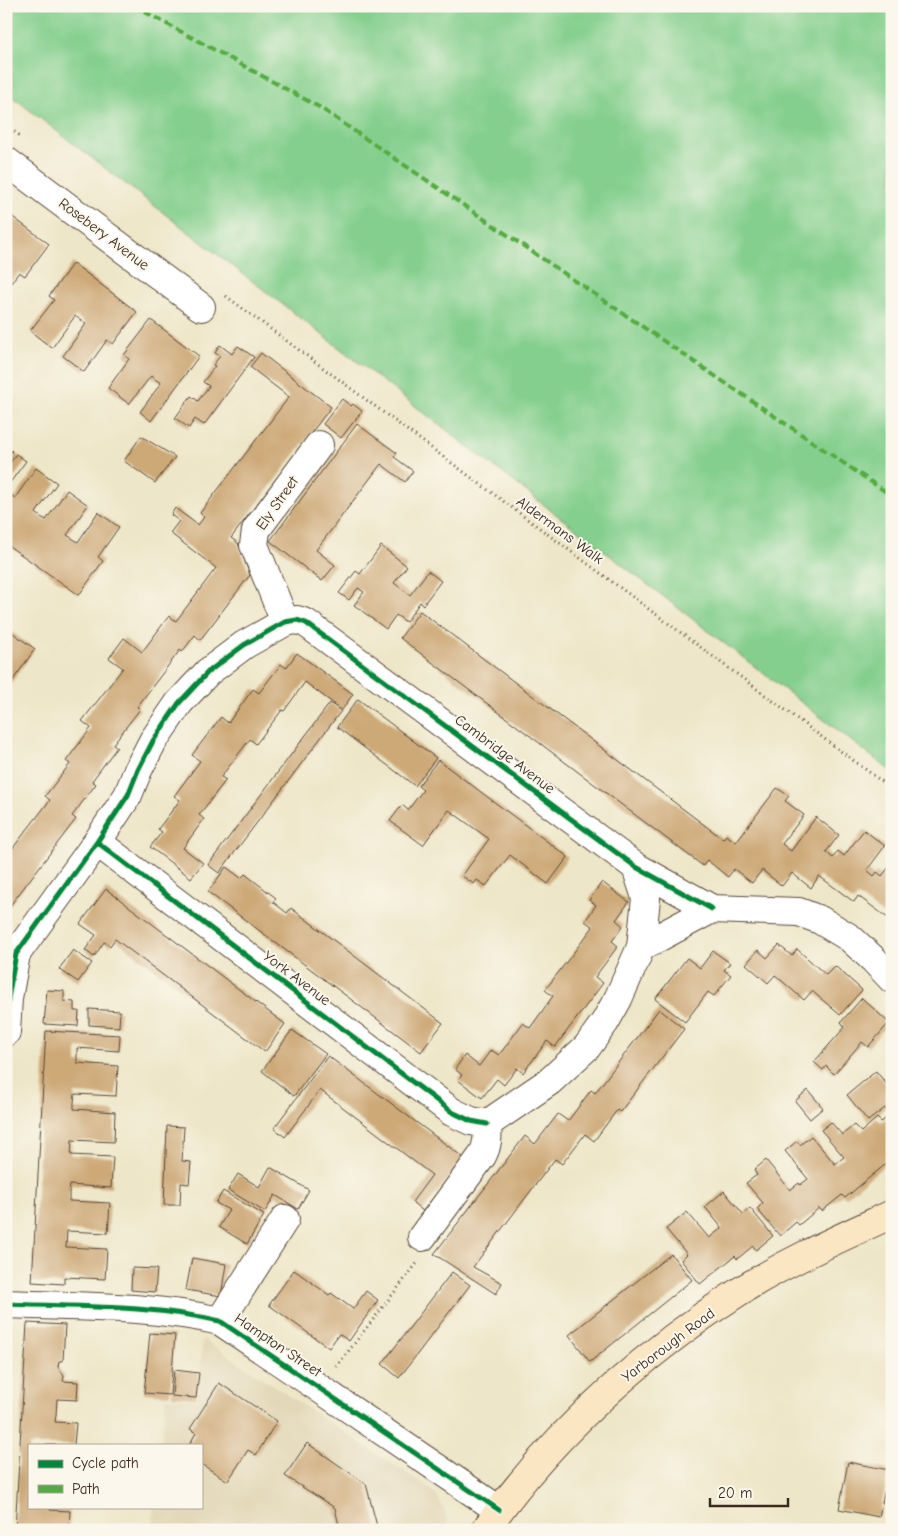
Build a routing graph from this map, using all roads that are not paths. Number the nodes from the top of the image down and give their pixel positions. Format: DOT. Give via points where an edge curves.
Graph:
graph roads {
  1 [pos="6,161"];
  2 [pos="212,300"];
  3 [pos="319,446"];
  4 [pos="285,622"];
  5 [pos="97,842"];
  6 [pos="636,868"];
  7 [pos="712,909"];
  8 [pos="641,947"];
  9 [pos="892,979"];
  10 [pos="6,1032"];
  11 [pos="487,1124"];
  12 [pos="892,1214"];
  13 [pos="285,1219"];
  14 [pos="422,1237"];
  15 [pos="6,1304"];
  16 [pos="220,1321"];
  17 [pos="492,1520"];
  1 -- 2 [label="street, Rosebery Avenue"];
  3 -- 4 [label="street, Ely Street" via="256,530 254,545"];
  4 -- 5 [label="street" via="244,645 208,672 179,704 153,741 128,795"];
  4 -- 6 [label="street, Cambridge Avenue" via="297,620 306,623"];
  5 -- 10 [label="street" via="16,954"];
  5 -- 11 [label="street, York Avenue" via="452,1112"];
  6 -- 7 [label="street, Cambridge Avenue"];
  6 -- 8 [label="street" via="646,898"];
  7 -- 8 [label="street"];
  7 -- 9 [label="street" via="798,912 820,920 850,938"];
  8 -- 11 [label="street" via="618,1000 587,1047 550,1081"];
  11 -- 14 [label="street" via="488,1138 482,1156"];
  12 -- 17 [label="main road, Yarborough Road" via="764,1278 677,1334 588,1410 544,1456"];
  13 -- 16 [label="street"];
  15 -- 16 [label="street, Hampton Street" via="115,1308 196,1315"];
  16 -- 17 [label="street, Hampton Street" via="319,1389"];
}
